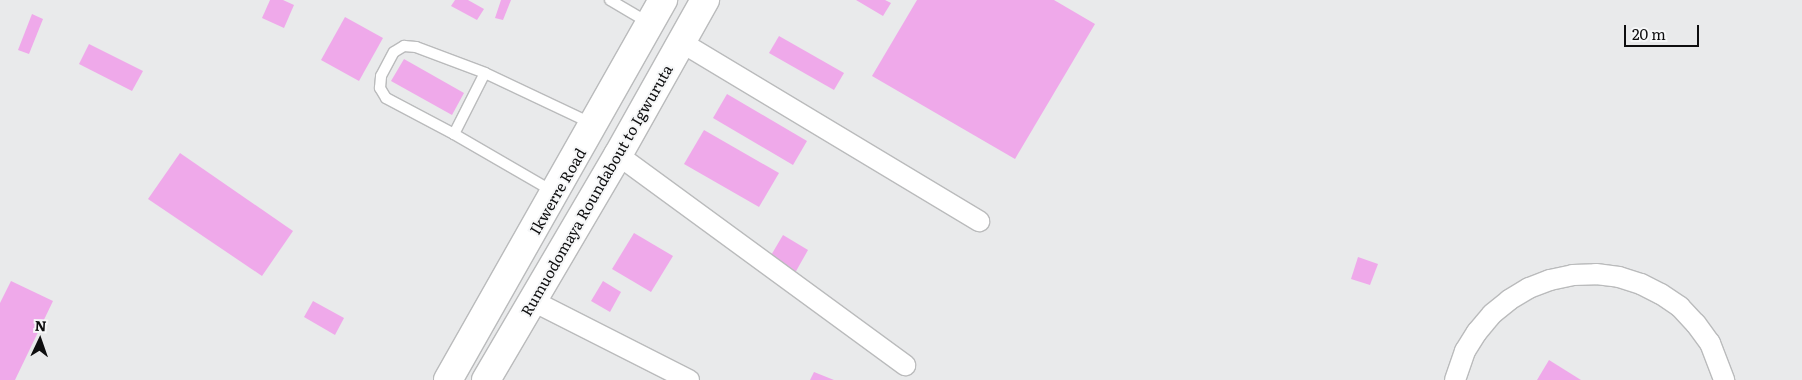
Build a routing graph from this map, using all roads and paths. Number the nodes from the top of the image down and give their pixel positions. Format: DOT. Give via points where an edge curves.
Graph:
graph roads {
  1 [pos="610,0"];
  2 [pos="663,0"];
  3 [pos="705,0"];
  4 [pos="650,24"];
  5 [pos="681,42"];
  6 [pos="485,73"];
  7 [pos="594,124"];
  8 [pos="454,134"];
  9 [pos="618,155"];
  10 [pos="555,193"];
  11 [pos="979,221"];
  12 [pos="533,301"];
  13 [pos="905,365"];
  14 [pos="448,380"];
  15 [pos="486,380"];
  16 [pos="689,380"];
  17 [pos="1455,380"];
  18 [pos="1724,380"];
  1 -- 4 [label="lane"];
  2 -- 4 [label="main road, Ikwerre Road"];
  3 -- 5 [label="main road, Rumuodomaya Roundabout to Igwuruta"];
  4 -- 7 [label="main road, Ikwerre Road"];
  5 -- 9 [label="main road, Rumuodomaya Roundabout to Igwuruta"];
  5 -- 11 [label="street"];
  6 -- 7 [label="lane"];
  6 -- 8 [label="lane"];
  6 -- 8 [label="lane" via="416,47 404,46 394,52 381,76 380,88 386,98"];
  7 -- 10 [label="main road, Ikwerre Road"];
  8 -- 10 [label="lane"];
  9 -- 12 [label="main road, Rumuodomaya Roundabout to Igwuruta"];
  9 -- 13 [label="street"];
  10 -- 14 [label="main road, Ikwerre Road"];
  12 -- 15 [label="main road, Rumuodomaya Roundabout to Igwuruta"];
  12 -- 16 [label="street"];
  17 -- 18 [label="street" via="1465,351 1477,332 1509,300 1550,280 1596,274 1641,284 1680,307 1710,342"];
}
